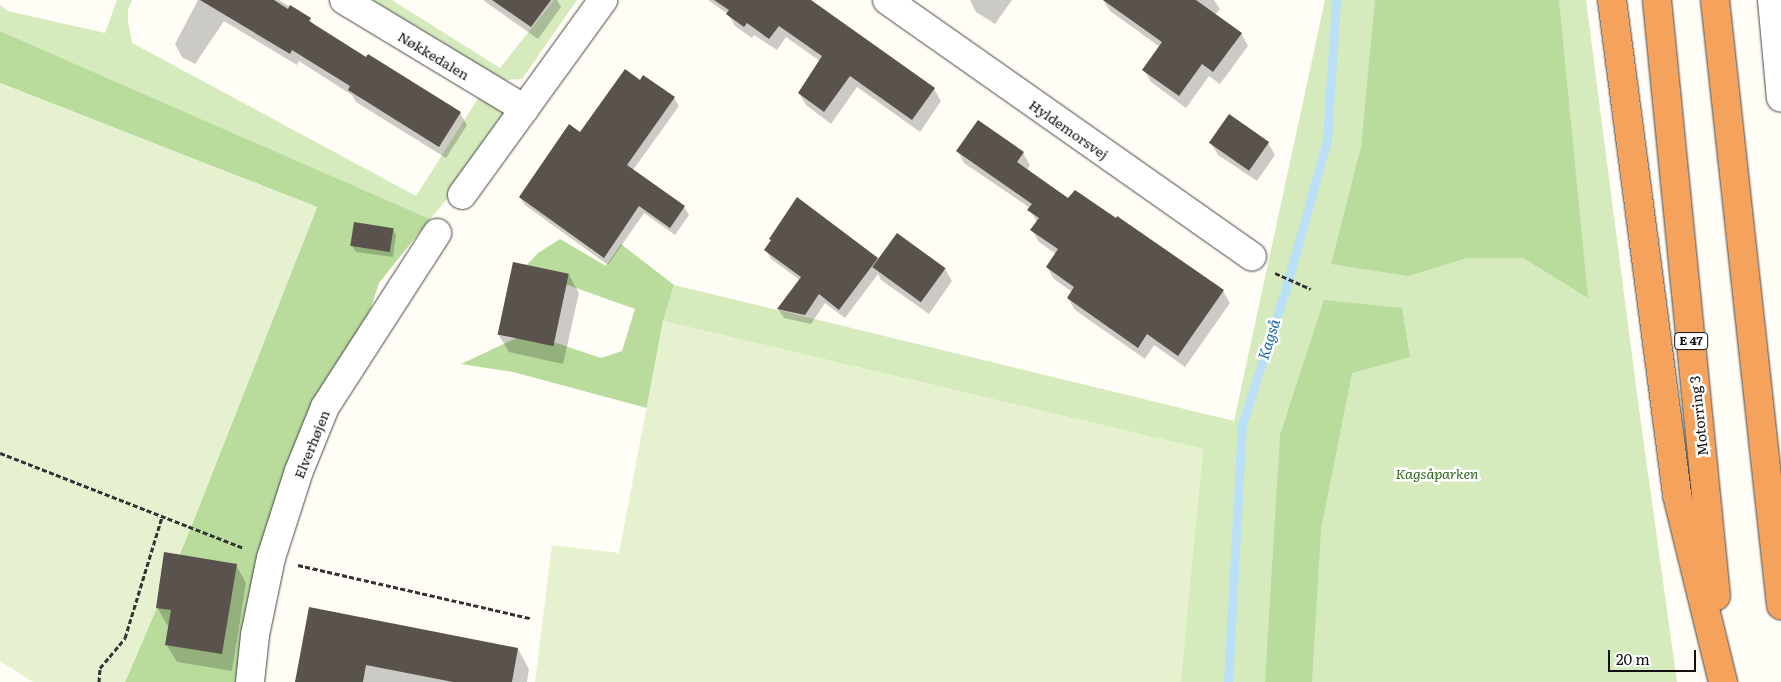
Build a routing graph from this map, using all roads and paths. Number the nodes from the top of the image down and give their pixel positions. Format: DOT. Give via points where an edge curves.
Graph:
graph roads {
  1 [pos="344,0"];
  2 [pos="603,0"];
  3 [pos="887,0"];
  4 [pos="1612,0"];
  5 [pos="1657,0"];
  6 [pos="1715,0"];
  7 [pos="1772,0"];
  8 [pos="1781,98"];
  9 [pos="525,109"];
  10 [pos="462,194"];
  11 [pos="437,233"];
  12 [pos="1252,257"];
  13 [pos="1278,275"];
  14 [pos="1311,290"];
  15 [pos="0,453"];
  16 [pos="162,517"];
  17 [pos="271,558"];
  18 [pos="1781,605"];
  19 [pos="530,618"];
  20 [pos="99,682"];
  21 [pos="250,682"];
  22 [pos="1724,682"];
  1 -- 9 [label="street, Nøkkedalen"];
  2 -- 9 [label="street"];
  3 -- 12 [label="street, Hyldemorsvej"];
  4 -- 22 [label="highway" via="1677,495"];
  5 -- 22 [label="highway, Motorring 3 / E 47"];
  6 -- 18 [label="highway"];
  7 -- 8 [label="street"];
  9 -- 10 [label="street"];
  11 -- 17 [label="street, Elverhøjen" via="325,407 299,472"];
  13 -- 14 [label="path"];
  15 -- 16 [label="path"];
  16 -- 17 [label="path"];
  16 -- 20 [label="path" via="125,638 100,668"];
  17 -- 19 [label="path"];
  17 -- 21 [label="street, Elverhøjen" via="255,635"];
}
